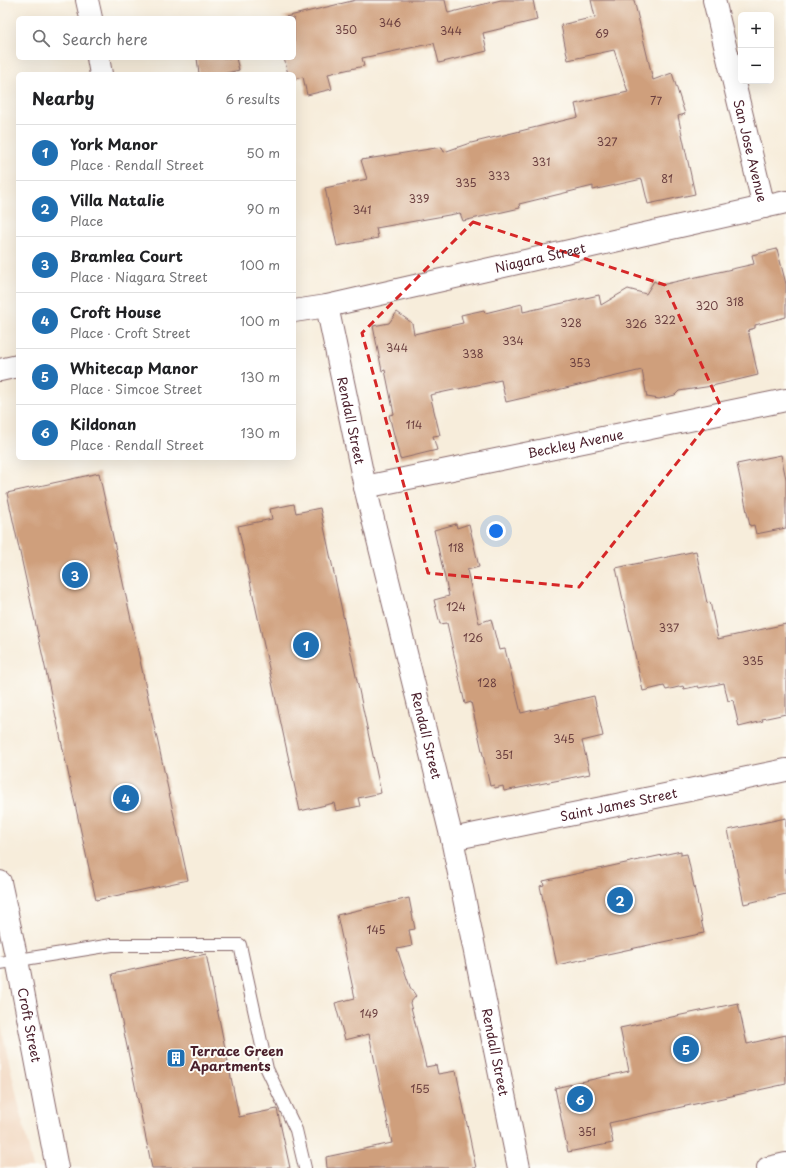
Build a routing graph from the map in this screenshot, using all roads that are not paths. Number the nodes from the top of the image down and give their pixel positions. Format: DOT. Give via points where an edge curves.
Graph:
graph roads {
  1 [pos="87,0"];
  2 [pos="714,0"];
  3 [pos="91,16"];
  4 [pos="98,60"];
  5 [pos="101,72"];
  6 [pos="786,202"];
  7 [pos="764,207"];
  8 [pos="327,306"];
  9 [pos="296,311"];
  10 [pos="16,366"];
  11 [pos="0,370"];
  12 [pos="786,400"];
  13 [pos="365,487"];
  14 [pos="786,770"];
  15 [pos="452,840"];
  16 [pos="0,882"];
  17 [pos="9,961"];
  18 [pos="786,1164"];
  19 [pos="57,1168"];
  20 [pos="305,1168"];
  21 [pos="519,1168"];
  22 [pos="768,1168"];
  1 -- 3 [label="street"];
  2 -- 7 [label="street, San Jose Avenue"];
  4 -- 5 [label="street"];
  6 -- 7 [label="street, Niagara Street"];
  7 -- 8 [label="street, Niagara Street"];
  8 -- 9 [label="street, Niagara Street"];
  8 -- 13 [label="street, Rendall Street"];
  10 -- 11 [label="street"];
  12 -- 13 [label="street, Beckley Avenue"];
  13 -- 15 [label="street, Rendall Street"];
  14 -- 15 [label="street, Saint James Street"];
  15 -- 21 [label="street, Rendall Street"];
  16 -- 17 [label="street, Croft Street"];
  17 -- 19 [label="street, Croft Street"];
  17 -- 20 [label="lane" via="112,945 240,945 267,1069 296,1130"];
  18 -- 22 [label="street"];
}
